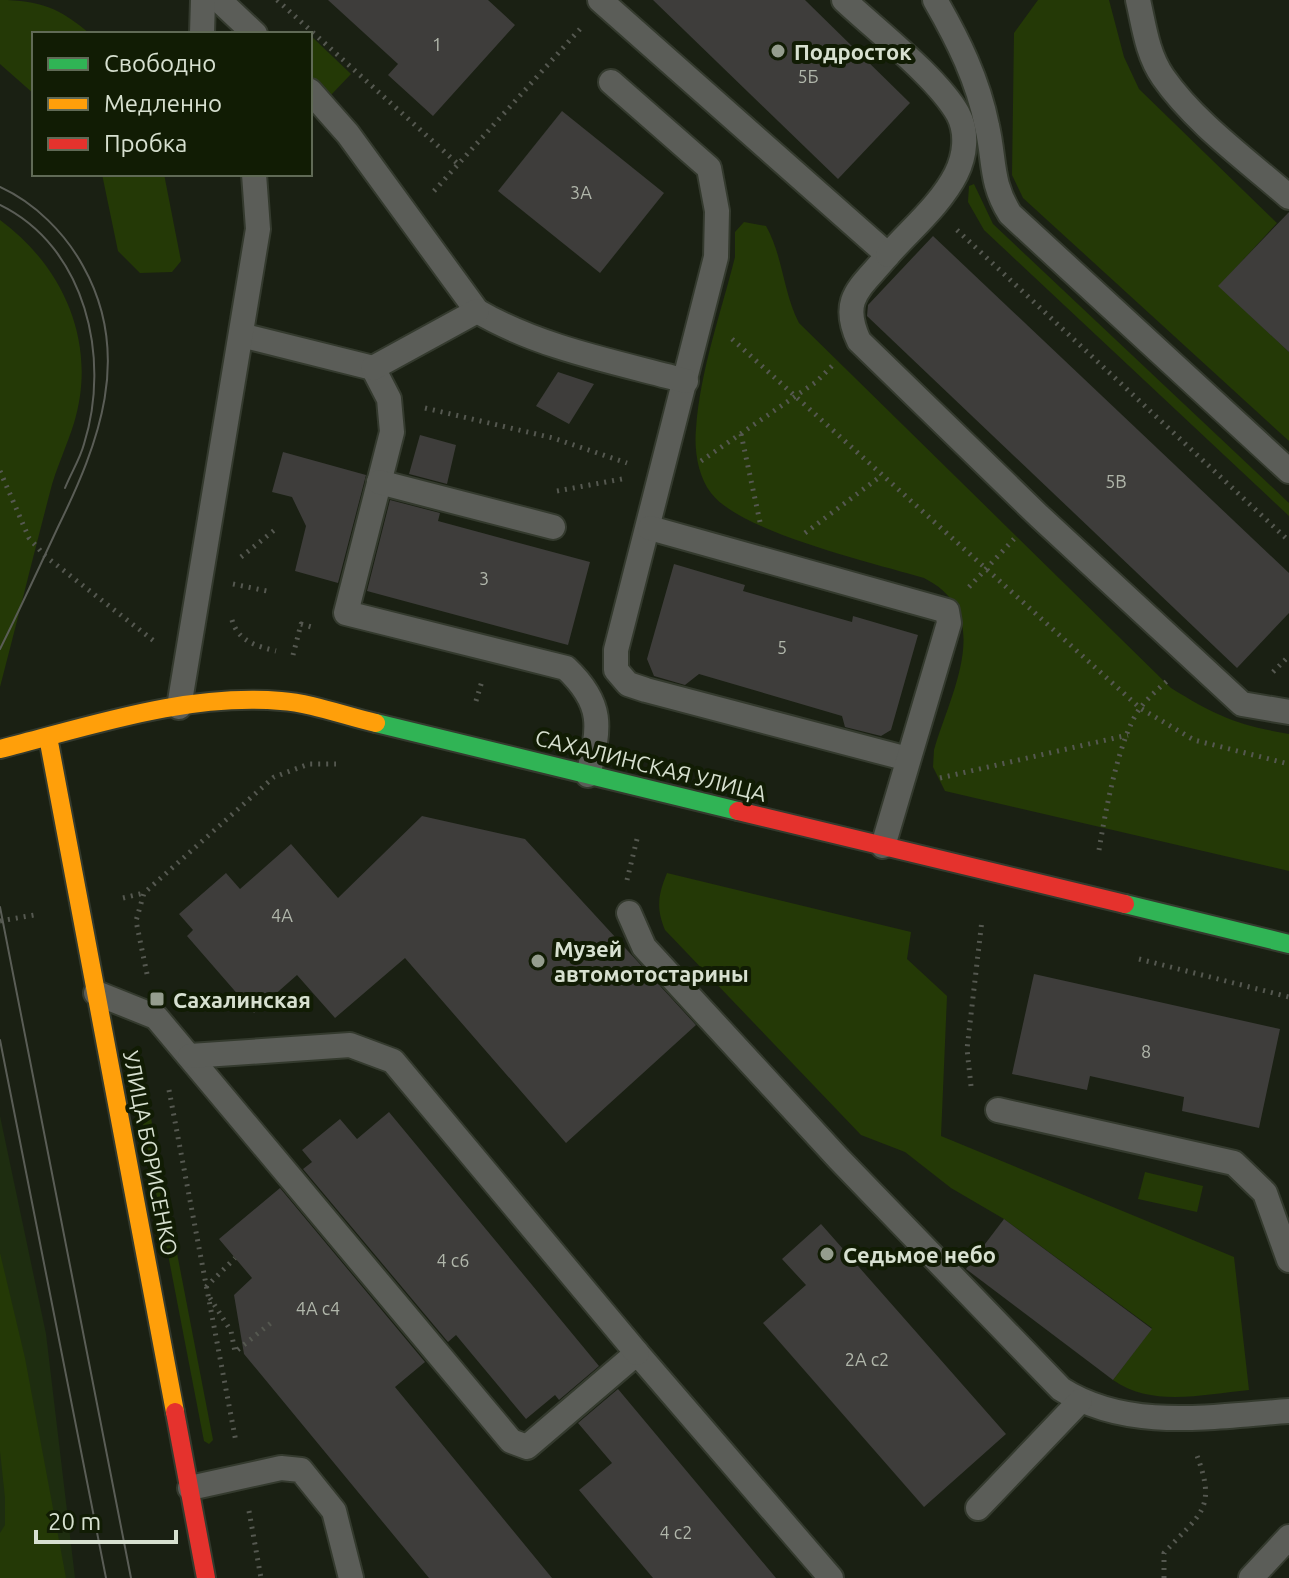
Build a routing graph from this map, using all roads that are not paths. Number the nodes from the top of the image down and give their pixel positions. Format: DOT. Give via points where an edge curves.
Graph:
graph roads {
  1 [pos="203,0"];
  2 [pos="219,0"];
  3 [pos="844,0"];
  4 [pos="935,0"];
  5 [pos="1138,0"];
  6 [pos="603,1"];
  7 [pos="202,32"];
  8 [pos="253,32"];
  9 [pos="611,82"];
  10 [pos="312,93"];
  11 [pos="254,176"];
  12 [pos="1289,197"];
  13 [pos="888,255"];
  14 [pos="477,311"];
  15 [pos="241,335"];
  16 [pos="373,368"];
  17 [pos="686,381"];
  18 [pos="1289,471"];
  19 [pos="379,482"];
  20 [pos="553,527"];
  21 [pos="650,528"];
  22 [pos="179,707"];
  23 [pos="1289,712"];
  24 [pos="48,737"];
  25 [pos="0,749"];
  26 [pos="908,759"];
  27 [pos="588,775"];
  28 [pos="883,846"];
  29 [pos="629,913"];
  30 [pos="1289,944"];
  31 [pos="96,993"];
  32 [pos="190,1056"];
  33 [pos="998,1110"];
  34 [pos="1289,1260"];
  35 [pos="637,1353"];
  36 [pos="1080,1401"];
  37 [pos="1289,1411"];
  38 [pos="190,1488"];
  39 [pos="978,1508"];
  40 [pos="1289,1537"];
  41 [pos="206,1578"];
  42 [pos="351,1578"];
  43 [pos="831,1578"];
  44 [pos="1251,1578"];
  1 -- 7 [label="lane"];
  2 -- 8 [label="lane"];
  3 -- 13 [label="lane" via="936,87 958,115 964,150 955,176"];
  4 -- 18 [label="lane" via="967,57 987,125 996,193 1010,214"];
  5 -- 12 [label="lane" via="1149,50 1163,77"];
  6 -- 13 [label="lane"];
  9 -- 17 [label="lane" via="709,168 717,211 716,257"];
  10 -- 14 [label="lane" via="348,134"];
  11 -- 15 [label="lane" via="258,229"];
  13 -- 23 [label="lane" via="851,300 849,321 859,341 1242,704"];
  14 -- 16 [label="lane"];
  14 -- 17 [label="lane" via="539,340"];
  15 -- 16 [label="lane"];
  15 -- 22 [label="lane"];
  16 -- 19 [label="lane" via="389,399 392,432"];
  17 -- 21 [label="lane"];
  19 -- 20 [label="lane"];
  19 -- 27 [label="lane" via="346,613 566,668 587,688 599,730"];
  21 -- 26 [label="lane" via="616,650 616,670 628,684"];
  21 -- 26 [label="lane" via="947,611 949,623"];
  22 -- 24 [label="main road, САХАЛИНСКАЯ УЛИЦА"];
  22 -- 27 [label="main road, САХАЛИНСКАЯ УЛИЦА" via="257,698 285,701"];
  24 -- 25 [label="main road, САХАЛИНСКАЯ УЛИЦА"];
  24 -- 31 [label="main road, УЛИЦА БОРИСЕНКО"];
  26 -- 28 [label="lane"];
  27 -- 28 [label="main road, САХАЛИНСКАЯ УЛИЦА"];
  28 -- 30 [label="main road, САХАЛИНСКАЯ УЛИЦА"];
  29 -- 36 [label="lane" via="644,947 1061,1389"];
  31 -- 32 [label="lane" via="156,1017"];
  31 -- 38 [label="main road, УЛИЦА БОРИСЕНКО"];
  32 -- 35 [label="lane" via="350,1045 393,1061"];
  32 -- 35 [label="lane" via="511,1441 527,1447"];
  33 -- 34 [label="lane" via="1234,1163 1265,1193"];
  35 -- 43 [label="lane"];
  36 -- 37 [label="lane" via="1137,1417"];
  36 -- 39 [label="lane"];
  38 -- 41 [label="main road, УЛИЦА БОРИСЕНКО"];
  38 -- 42 [label="lane" via="281,1468 301,1470 334,1511"];
  40 -- 44 [label="lane"];
}
